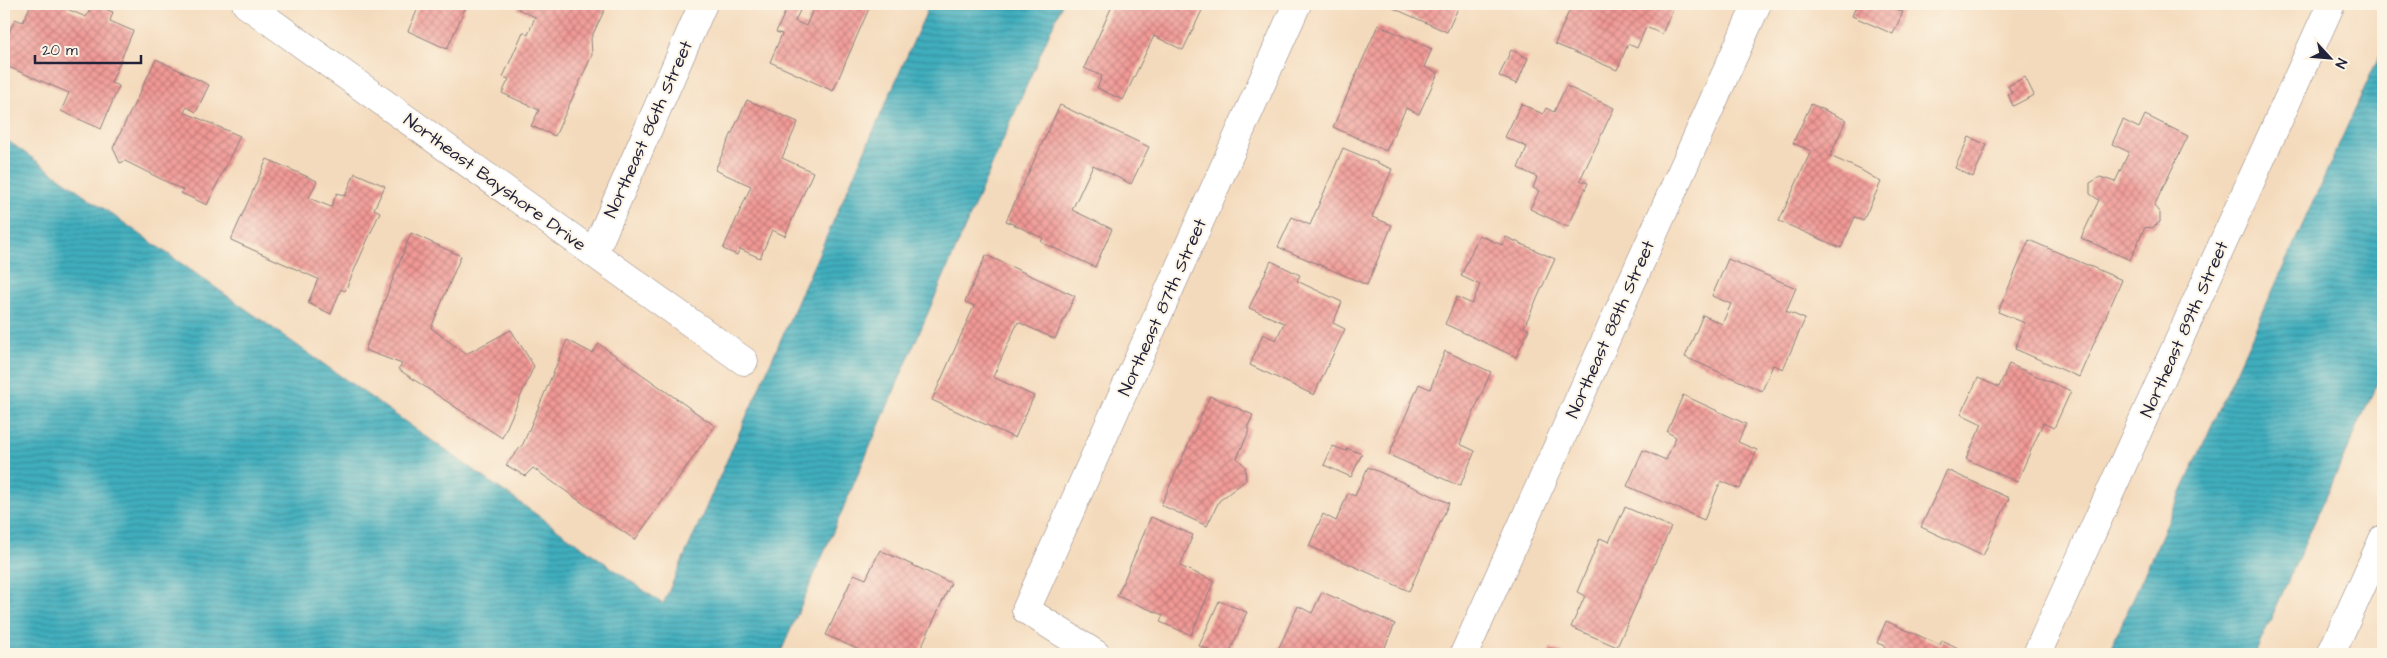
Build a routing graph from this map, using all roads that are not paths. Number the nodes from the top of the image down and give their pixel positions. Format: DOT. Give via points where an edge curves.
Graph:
graph roads {
  1 [pos="703,4"];
  2 [pos="1297,4"];
  3 [pos="1757,4"];
  4 [pos="2331,4"];
  5 [pos="254,6"];
  6 [pos="594,253"];
  7 [pos="744,361"];
  8 [pos="2383,538"];
  9 [pos="1096,654"];
  10 [pos="1464,654"];
  11 [pos="2037,654"];
  12 [pos="2331,654"];
  1 -- 6 [label="street, Northeast 86th Street"];
  2 -- 9 [label="street, Northeast 87th Street" via="1026,610"];
  3 -- 10 [label="street, Northeast 88th Street"];
  4 -- 11 [label="street, Northeast 89th Street"];
  5 -- 6 [label="street, Northeast Bayshore Drive"];
  6 -- 7 [label="street, Northeast Bayshore Drive"];
  8 -- 12 [label="street"];
}
